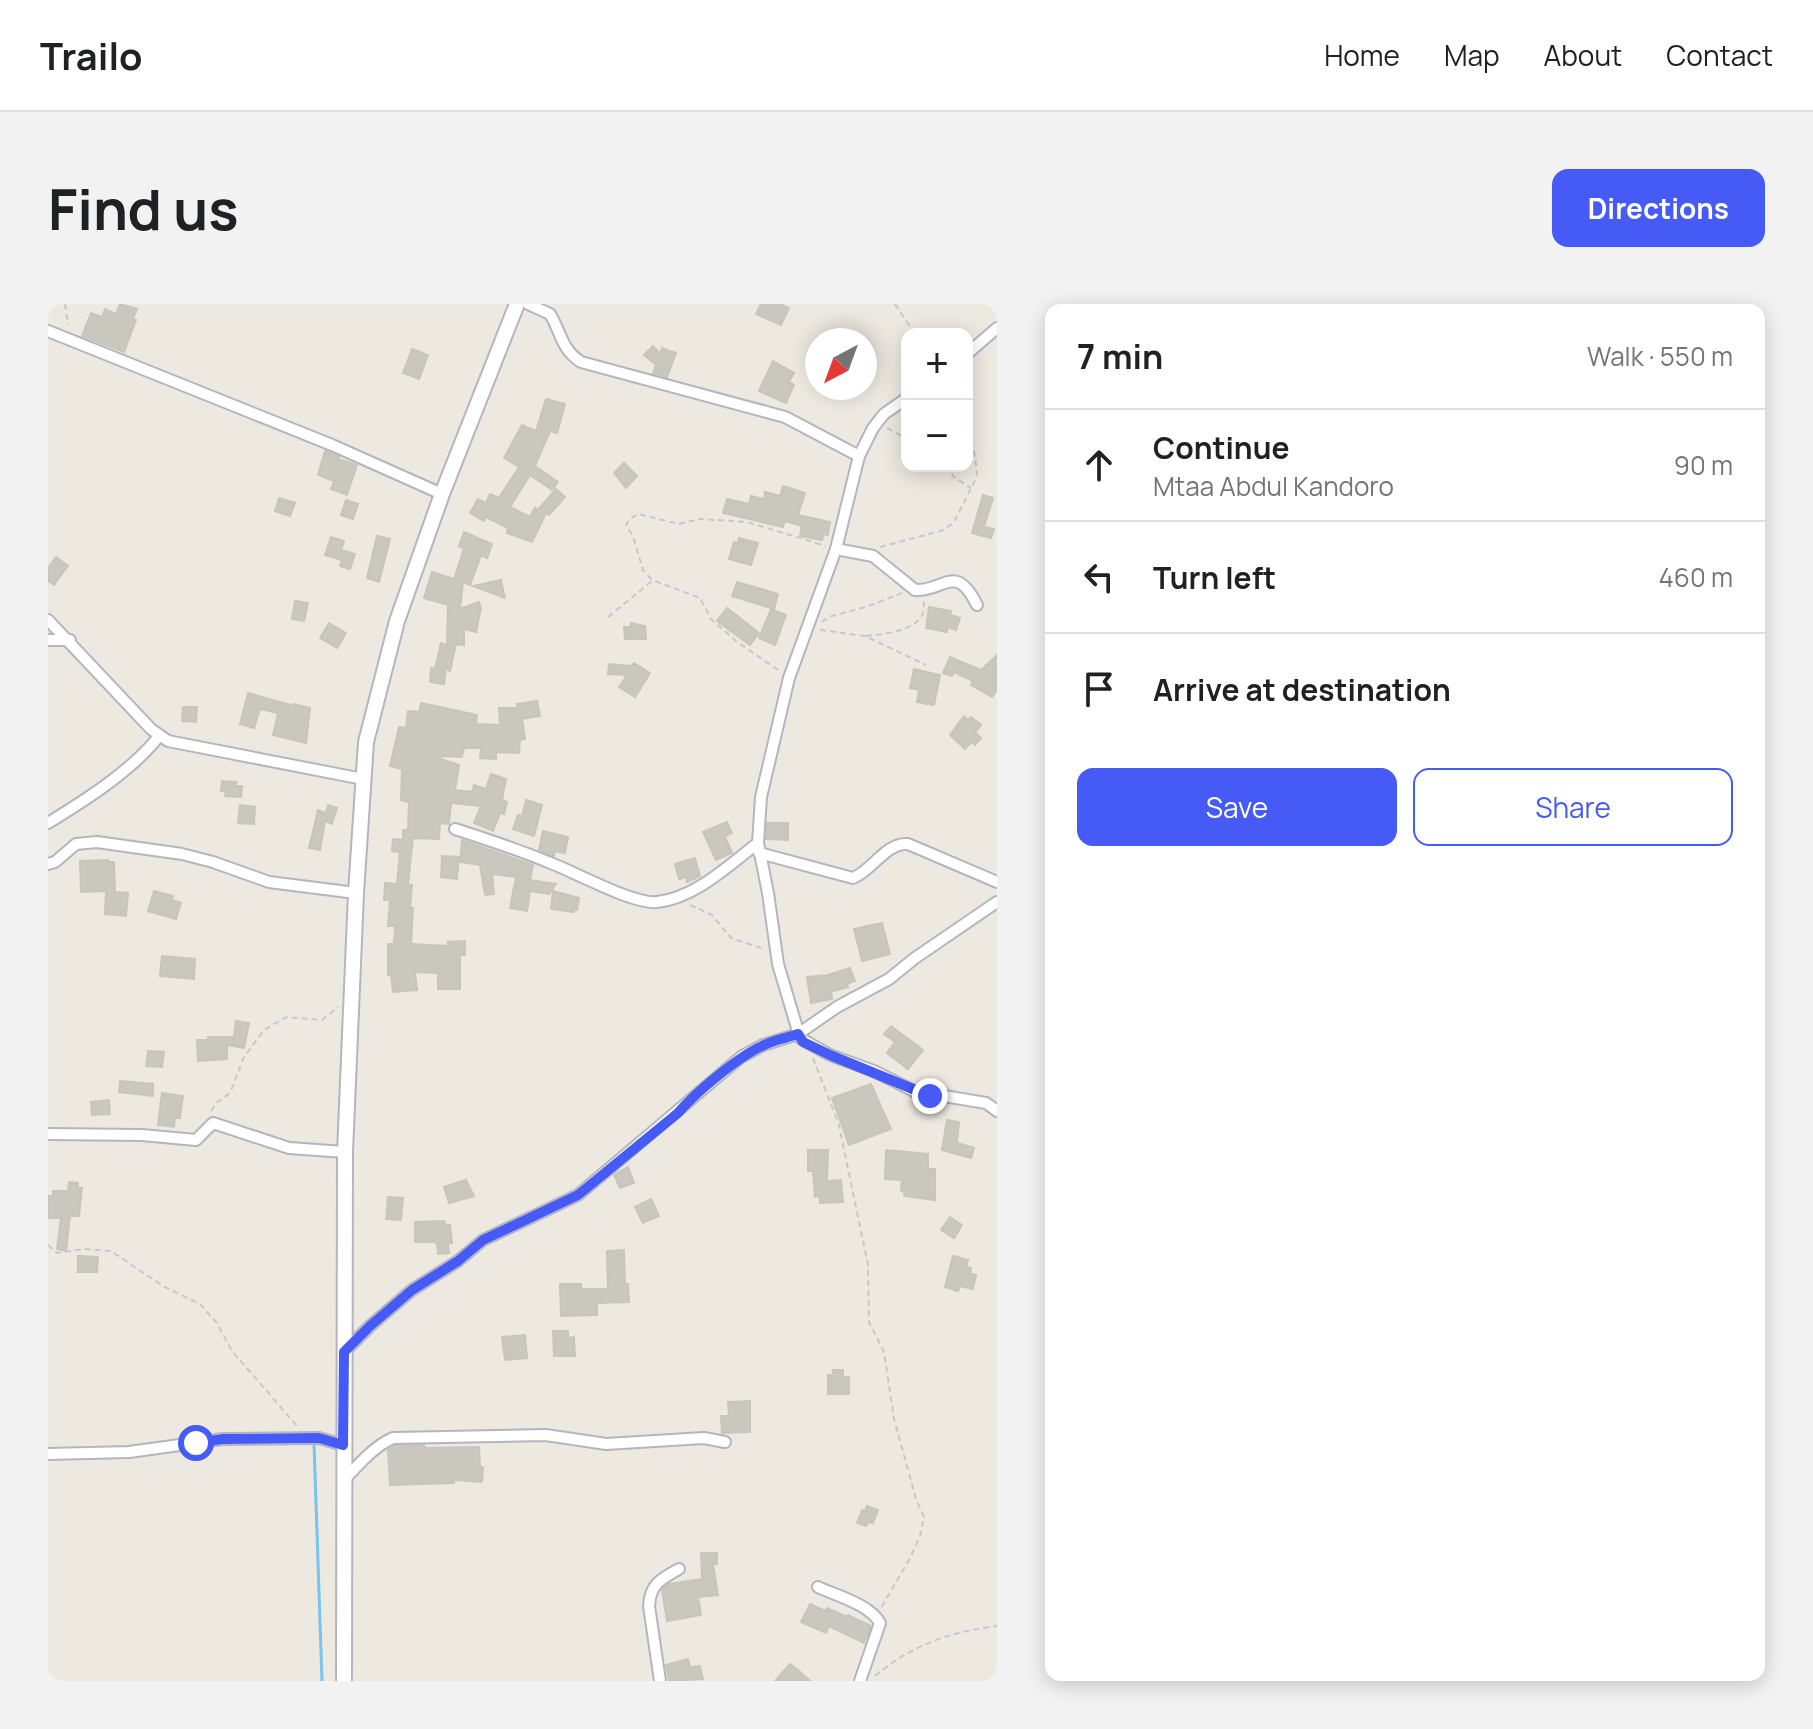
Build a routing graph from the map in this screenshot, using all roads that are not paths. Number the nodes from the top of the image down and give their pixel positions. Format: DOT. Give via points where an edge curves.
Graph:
graph roads {
  1 [pos="528,304"];
  2 [pos="512,307"];
  3 [pos="997,328"];
  4 [pos="48,331"];
  5 [pos="973,349"];
  6 [pos="904,400"];
  7 [pos="859,456"];
  8 [pos="442,494"];
  9 [pos="836,549"];
  10 [pos="977,605"];
  11 [pos="48,620"];
  12 [pos="48,640"];
  13 [pos="70,640"];
  14 [pos="159,736"];
  15 [pos="363,779"];
  16 [pos="48,823"];
  17 [pos="455,829"];
  18 [pos="758,848"];
  19 [pos="48,864"];
  20 [pos="997,882"];
  21 [pos="356,893"];
  22 [pos="997,902"];
  23 [pos="798,1034"];
  24 [pos="997,1111"];
  25 [pos="48,1134"];
  26 [pos="345,1152"];
  27 [pos="344,1352"];
  28 [pos="725,1442"];
  29 [pos="343,1445"];
  30 [pos="48,1454"];
  31 [pos="343,1481"];
  32 [pos="679,1569"];
  33 [pos="818,1587"];
  34 [pos="344,1681"];
  35 [pos="660,1681"];
  36 [pos="860,1681"];
  1 -- 7 [label="street" via="550,314 560,340 581,362 785,417"];
  2 -- 8 [label="main road"];
  3 -- 5 [label="street"];
  4 -- 8 [label="street"];
  6 -- 7 [label="street" via="884,414"];
  7 -- 9 [label="street"];
  8 -- 15 [label="main road" via="397,621 366,742"];
  9 -- 10 [label="street" via="880,560 919,590 956,582 971,592"];
  9 -- 18 [label="street" via="789,678 761,797"];
  11 -- 13 [label="street"];
  12 -- 13 [label="street"];
  13 -- 14 [label="street"];
  14 -- 15 [label="street"];
  14 -- 16 [label="street" via="111,779"];
  15 -- 21 [label="main road"];
  17 -- 18 [label="street" via="656,902 679,895"];
  18 -- 20 [label="street" via="853,878 892,848 908,844"];
  18 -- 23 [label="street" via="776,952"];
  19 -- 21 [label="street" via="76,844 97,842 182,854 269,882"];
  21 -- 26 [label="main road"];
  22 -- 23 [label="street" via="889,979"];
  23 -- 24 [label="street" via="807,1044 914,1091 986,1103"];
  23 -- 27 [label="street" via="741,1057 578,1195 483,1240 412,1290"];
  25 -- 26 [label="street" via="196,1140 216,1124 289,1148"];
  26 -- 27 [label="main road"];
  27 -- 29 [label="main road"];
  28 -- 31 [label="street" via="704,1438 606,1444 546,1435 393,1438"];
  29 -- 30 [label="street" via="319,1438 223,1439 129,1452"];
  29 -- 31 [label="main road"];
  31 -- 34 [label="main road"];
  32 -- 35 [label="street" via="656,1582 649,1593"];
  33 -- 36 [label="street" via="880,1623"];
}
